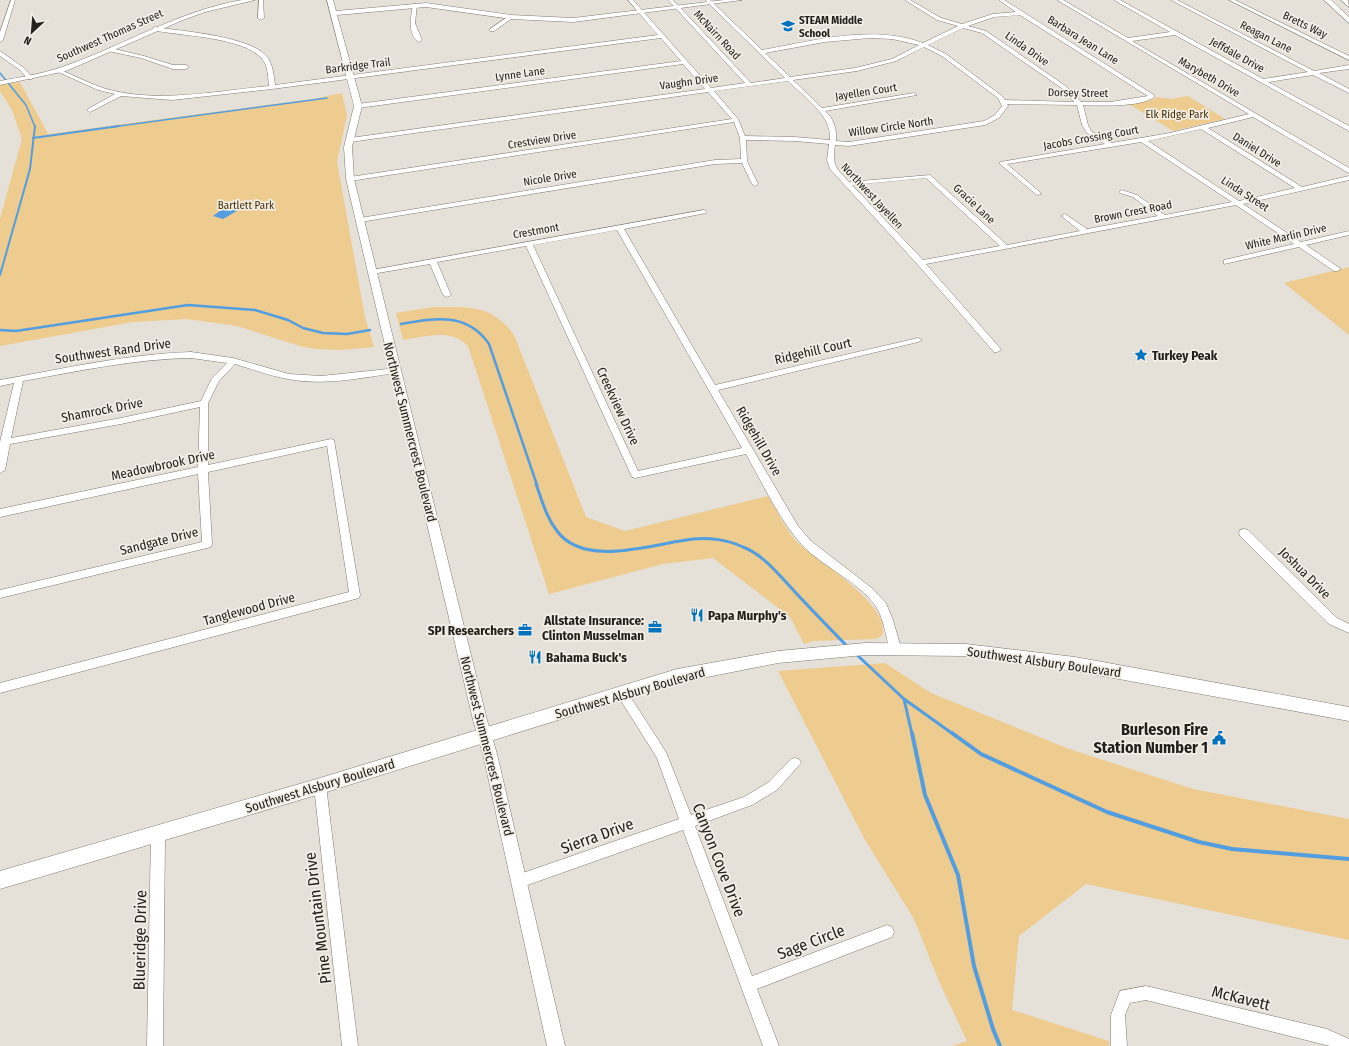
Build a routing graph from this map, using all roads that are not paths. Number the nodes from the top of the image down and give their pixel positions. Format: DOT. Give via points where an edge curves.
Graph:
graph roads {
  1 [pos="13,0"];
  2 [pos="252,0"];
  3 [pos="261,0"];
  4 [pos="330,0"];
  5 [pos="630,0"];
  6 [pos="670,0"];
  7 [pos="739,0"];
  8 [pos="907,0"];
  9 [pos="1001,0"];
  10 [pos="1059,0"];
  11 [pos="1116,0"];
  12 [pos="1173,0"];
  13 [pos="1231,0"];
  14 [pos="1327,0"];
  15 [pos="1344,0"];
  16 [pos="709,2"];
  17 [pos="415,5"];
  18 [pos="1349,5"];
  19 [pos="677,8"];
  20 [pos="642,12"];
  21 [pos="335,13"];
  22 [pos="1021,13"];
  23 [pos="512,17"];
  24 [pos="261,18"];
  25 [pos="1349,21"];
  26 [pos="962,26"];
  27 [pos="154,29"];
  28 [pos="492,30"];
  29 [pos="1175,33"];
  30 [pos="662,36"];
  31 [pos="0,40"];
  32 [pos="419,40"];
  33 [pos="1126,40"];
  34 [pos="923,45"];
  35 [pos="110,50"];
  36 [pos="761,52"];
  37 [pos="0,53"];
  38 [pos="1349,58"];
  39 [pos="685,62"];
  40 [pos="186,67"];
  41 [pos="1349,67"];
  42 [pos="59,71"];
  43 [pos="1314,73"];
  44 [pos="351,77"];
  45 [pos="30,78"];
  46 [pos="789,79"];
  47 [pos="1263,81"];
  48 [pos="1,82"];
  49 [pos="749,84"];
  50 [pos="272,87"];
  51 [pos="709,90"];
  52 [pos="1349,91"];
  53 [pos="120,94"];
  54 [pos="914,95"];
  55 [pos="1152,97"];
  56 [pos="1003,102"];
  57 [pos="1080,104"];
  58 [pos="358,106"];
  59 [pos="90,110"];
  60 [pos="820,110"];
  61 [pos="1253,114"];
  62 [pos="736,120"];
  63 [pos="1202,127"];
  64 [pos="1349,128"];
  65 [pos="743,138"];
  66 [pos="1141,139"];
  67 [pos="350,140"];
  68 [pos="832,144"];
  69 [pos="1109,144"];
  70 [pos="744,161"];
  71 [pos="1349,171"];
  72 [pos="1349,178"];
  73 [pos="350,179"];
  74 [pos="755,184"];
  75 [pos="846,184"];
  76 [pos="1301,189"];
  77 [pos="1122,192"];
  78 [pos="1040,194"];
  79 [pos="1238,203"];
  80 [pos="704,212"];
  81 [pos="1066,216"];
  82 [pos="1164,217"];
  83 [pos="360,220"];
  84 [pos="619,227"];
  85 [pos="1086,232"];
  86 [pos="1349,233"];
  87 [pos="529,244"];
  88 [pos="1300,245"];
  89 [pos="1005,247"];
  90 [pos="432,261"];
  91 [pos="1227,262"];
  92 [pos="921,264"];
  93 [pos="1337,269"];
  94 [pos="372,272"];
  95 [pos="447,294"];
  96 [pos="918,340"];
  97 [pos="998,350"];
  98 [pos="232,361"];
  99 [pos="395,370"];
  100 [pos="19,379"];
  101 [pos="0,383"];
  102 [pos="713,388"];
  103 [pos="204,402"];
  104 [pos="6,442"];
  105 [pos="331,442"];
  106 [pos="748,450"];
  107 [pos="0,470"];
  108 [pos="203,470"];
  109 [pos="0,513"];
  110 [pos="1244,533"];
  111 [pos="0,594"];
  112 [pos="1349,629"];
  113 [pos="895,648"];
  114 [pos="0,688"];
  115 [pos="622,693"];
  116 [pos="1349,714"];
  117 [pos="485,736"];
  118 [pos="795,763"];
  119 [pos="320,786"];
  120 [pos="686,822"];
  121 [pos="158,835"];
  122 [pos="0,880"];
  123 [pos="519,881"];
  124 [pos="887,932"];
  125 [pos="748,985"];
  126 [pos="155,1046"];
  127 [pos="350,1046"];
  128 [pos="556,1046"];
  129 [pos="772,1046"];
  130 [pos="1119,1046"];
  131 [pos="1348,1046"];
  1 -- 31 [label="street"];
  2 -- 27 [label="street, Southwest Thomas Street" via="200,11"];
  3 -- 24 [label="street"];
  4 -- 21 [label="street, Northwest Summercrest Boulevard"];
  5 -- 20 [label="street"];
  6 -- 19 [label="street, McNairn Road"];
  7 -- 16 [label="street"];
  8 -- 26 [label="street, Linda Drive" via="939,19"];
  9 -- 22 [label="street, Barbara Jean Lane"];
  10 -- 33 [label="street, Marybeth Drive"];
  11 -- 29 [label="street, Jeffdale Drive"];
  12 -- 43 [label="street, Reagan Lane"];
  13 -- 38 [label="street, Bretts Way"];
  14 -- 25 [label="main road"];
  15 -- 18 [label="main road"];
  16 -- 19 [label="street"];
  16 -- 36 [label="street, Northwest Jayellen"];
  17 -- 21 [label="street"];
  17 -- 23 [label="street"];
  17 -- 32 [label="street" via="412,23"];
  19 -- 20 [label="street"];
  19 -- 49 [label="street, McNairn Road"];
  20 -- 23 [label="street" via="573,20"];
  20 -- 30 [label="street"];
  21 -- 44 [label="street, Northwest Summercrest Boulevard"];
  22 -- 26 [label="street, Vaughn Drive" via="993,16"];
  22 -- 55 [label="street, Barbara Jean Lane"];
  23 -- 28 [label="street"];
  26 -- 34 [label="street, Vaughn Drive"];
  26 -- 57 [label="street, Linda Drive" via="984,32 1065,88"];
  27 -- 35 [label="street, Southwest Thomas Street"];
  27 -- 50 [label="street" via="247,46 264,56"];
  29 -- 33 [label="street"];
  29 -- 47 [label="street, Jeffdale Drive"];
  30 -- 39 [label="street"];
  30 -- 44 [label="street, Barkridge Trail"];
  33 -- 61 [label="street, Marybeth Drive"];
  34 -- 36 [label="street" via="893,38 860,37"];
  34 -- 46 [label="street, Vaughn Drive" via="894,60 869,67"];
  34 -- 56 [label="street" via="948,58 1000,97"];
  35 -- 40 [label="street" via="173,67"];
  35 -- 42 [label="street, Southwest Thomas Street"];
  36 -- 46 [label="street, Northwest Jayellen"];
  37 -- 45 [label="street"];
  39 -- 51 [label="street"];
  39 -- 58 [label="street, Lynne Lane"];
  41 -- 43 [label="street"];
  42 -- 45 [label="street, Southwest Thomas Street"];
  42 -- 53 [label="street, Barkridge Trail" via="100,89"];
  43 -- 47 [label="street"];
  43 -- 52 [label="street, Reagan Lane"];
  44 -- 50 [label="street, Barkridge Trail"];
  44 -- 58 [label="street, Northwest Summercrest Boulevard"];
  45 -- 48 [label="street, Southwest Thomas Street"];
  46 -- 49 [label="street, Vaughn Drive"];
  46 -- 60 [label="street, Northwest Jayellen"];
  47 -- 64 [label="street, Jeffdale Drive"];
  49 -- 51 [label="street, Vaughn Drive"];
  50 -- 53 [label="street, Barkridge Trail" via="172,98"];
  51 -- 62 [label="street"];
  51 -- 67 [label="street, Vaughn Drive"];
  53 -- 59 [label="street"];
  54 -- 60 [label="street, Jayellen Court"];
  55 -- 57 [label="street, Dorsey Street" via="1117,104"];
  56 -- 57 [label="street, Dorsey Street"];
  56 -- 68 [label="street, Willow Circle North" via="1004,111 985,123 870,142"];
  57 -- 69 [label="street, Linda Drive" via="1089,132"];
  58 -- 67 [label="street, Northwest Summercrest Boulevard"];
  60 -- 68 [label="street, Northwest Jayellen" via="832,122"];
  61 -- 63 [label="street, Jacobs Crossing Court"];
  61 -- 71 [label="street, Marybeth Drive"];
  62 -- 65 [label="street"];
  62 -- 73 [label="street, Crestview Drive"];
  63 -- 66 [label="street, Jacobs Crossing Court"];
  63 -- 76 [label="street, Daniel Drive"];
  65 -- 68 [label="street, Willow Circle North" via="795,139"];
  65 -- 70 [label="street"];
  66 -- 69 [label="street, Jacobs Crossing Court"];
  66 -- 79 [label="street, Linda Street"];
  67 -- 73 [label="street, Northwest Summercrest Boulevard"];
  68 -- 75 [label="street, Northwest Jayellen" via="832,168"];
  69 -- 78 [label="street, Jacobs Crossing Court" via="1002,163"];
  70 -- 74 [label="street"];
  70 -- 83 [label="street, Nicole Drive" via="715,162"];
  72 -- 76 [label="street, Brown Crest Road"];
  73 -- 83 [label="street, Northwest Summercrest Boulevard"];
  75 -- 89 [label="street, Gracie Lane" via="928,176"];
  75 -- 92 [label="street, Northwest Jayellen"];
  76 -- 79 [label="street, Brown Crest Road"];
  77 -- 82 [label="street" via="1135,196"];
  79 -- 82 [label="street, Brown Crest Road"];
  79 -- 88 [label="street, Linda Street"];
  80 -- 84 [label="street, Crestmont"];
  81 -- 85 [label="street"];
  82 -- 85 [label="street, Brown Crest Road"];
  83 -- 94 [label="street, Northwest Summercrest Boulevard"];
  84 -- 87 [label="street, Crestmont"];
  84 -- 102 [label="street, Ridgehill Drive"];
  85 -- 89 [label="street, Brown Crest Road"];
  86 -- 88 [label="street, White Marlin Drive"];
  87 -- 90 [label="street, Crestmont"];
  87 -- 106 [label="street, Creekview Drive" via="635,475"];
  88 -- 91 [label="street, White Marlin Drive"];
  88 -- 93 [label="street, Linda Street"];
  89 -- 92 [label="street, Brown Crest Road"];
  90 -- 94 [label="street, Crestmont"];
  90 -- 95 [label="street"];
  92 -- 97 [label="street, Northwest Jayellen"];
  94 -- 99 [label="street, Northwest Summercrest Boulevard"];
  96 -- 102 [label="street, Ridgehill Court"];
  98 -- 99 [label="street, Southwest Rand Drive" via="289,377 321,379"];
  98 -- 100 [label="street, Southwest Rand Drive" via="191,355 160,356"];
  98 -- 103 [label="street, Sandgate Drive" via="215,380"];
  99 -- 117 [label="street, Northwest Summercrest Boulevard"];
  100 -- 101 [label="street, Southwest Rand Drive"];
  100 -- 104 [label="street"];
  102 -- 106 [label="street, Ridgehill Drive"];
  103 -- 104 [label="street, Shamrock Drive" via="121,421"];
  103 -- 108 [label="street, Sandgate Drive"];
  104 -- 107 [label="street"];
  105 -- 108 [label="street, Meadowbrook Drive"];
  105 -- 114 [label="street, Tanglewood Drive" via="355,595"];
  106 -- 113 [label="street, Ridgehill Drive" via="794,529 807,544 869,592 882,606"];
  108 -- 109 [label="street, Meadowbrook Drive"];
  108 -- 111 [label="street, Sandgate Drive" via="207,544"];
  110 -- 112 [label="street, Joshua Drive" via="1333,621"];
  113 -- 115 [label="main road, Southwest Alsbury Boulevard" via="824,652 749,662 692,673"];
  113 -- 116 [label="main road, Southwest Alsbury Boulevard" via="966,650 1040,658"];
  115 -- 117 [label="main road, Southwest Alsbury Boulevard"];
  115 -- 120 [label="street, Canyon Cove Drive" via="662,756"];
  117 -- 119 [label="main road, Southwest Alsbury Boulevard"];
  117 -- 123 [label="street, Northwest Summercrest Boulevard"];
  118 -- 120 [label="street, Sierra Drive" via="773,786 748,801"];
  119 -- 121 [label="main road, Southwest Alsbury Boulevard"];
  119 -- 127 [label="street, Pine Mountain Drive"];
  120 -- 123 [label="street, Sierra Drive"];
  120 -- 125 [label="street, Canyon Cove Drive"];
  121 -- 122 [label="main road, Southwest Alsbury Boulevard"];
  121 -- 126 [label="street, Blueridge Drive"];
  123 -- 128 [label="street, Northwest Summercrest Boulevard"];
  124 -- 125 [label="street, Sage Circle"];
  125 -- 129 [label="street, Canyon Cove Drive"];
  130 -- 131 [label="street, McKavett" via="1118,1015 1125,996 1146,993 1326,1037"];
}
